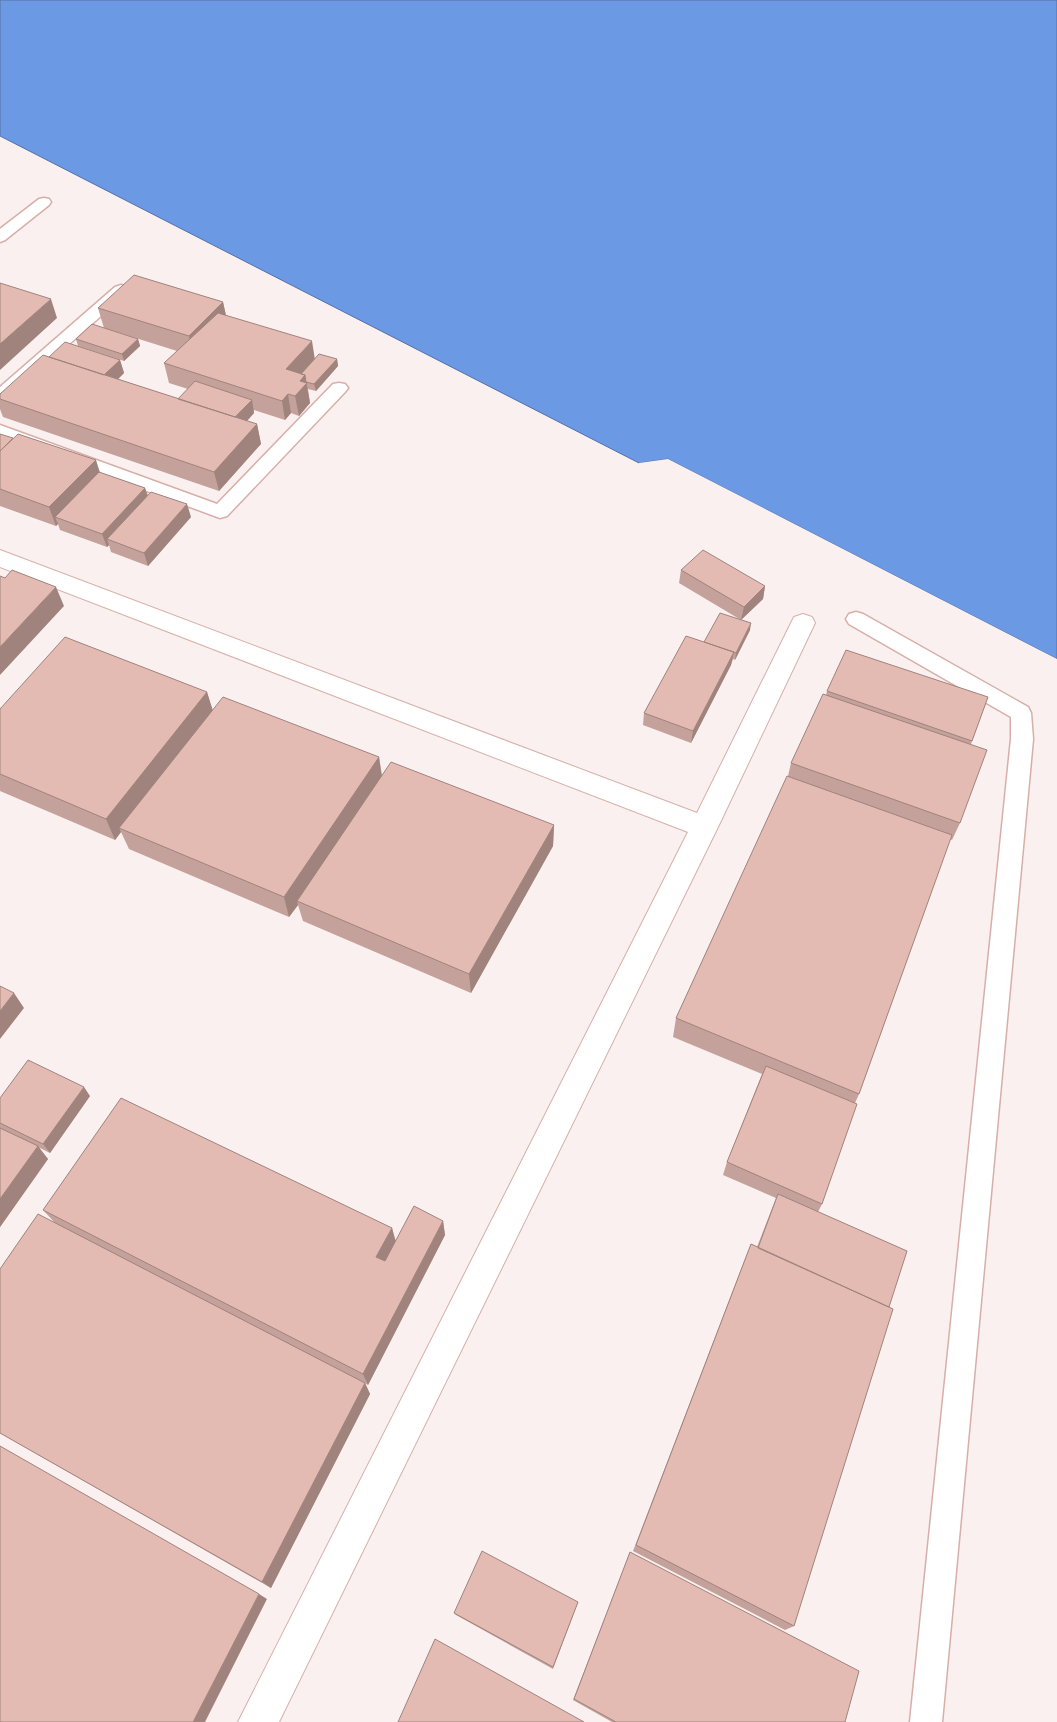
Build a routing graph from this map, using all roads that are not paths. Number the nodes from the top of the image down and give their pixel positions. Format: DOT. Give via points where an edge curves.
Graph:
graph roads {
  1 [pos="44,202"];
  2 [pos="0,237"];
  3 [pos="124,288"];
  4 [pos="339,388"];
  5 [pos="0,396"];
  6 [pos="0,432"];
  7 [pos="0,558"];
  8 [pos="856,619"];
  9 [pos="803,623"];
  10 [pos="704,827"];
  11 [pos="258,1722"];
  12 [pos="926,1722"];
  1 -- 2 [label="lane"];
  3 -- 5 [label="lane"];
  4 -- 6 [label="lane" via="220,512"];
  7 -- 10 [label="street"];
  8 -- 12 [label="lane" via="1021,713 1022,730"];
  9 -- 10 [label="street"];
  10 -- 11 [label="street"];
}
